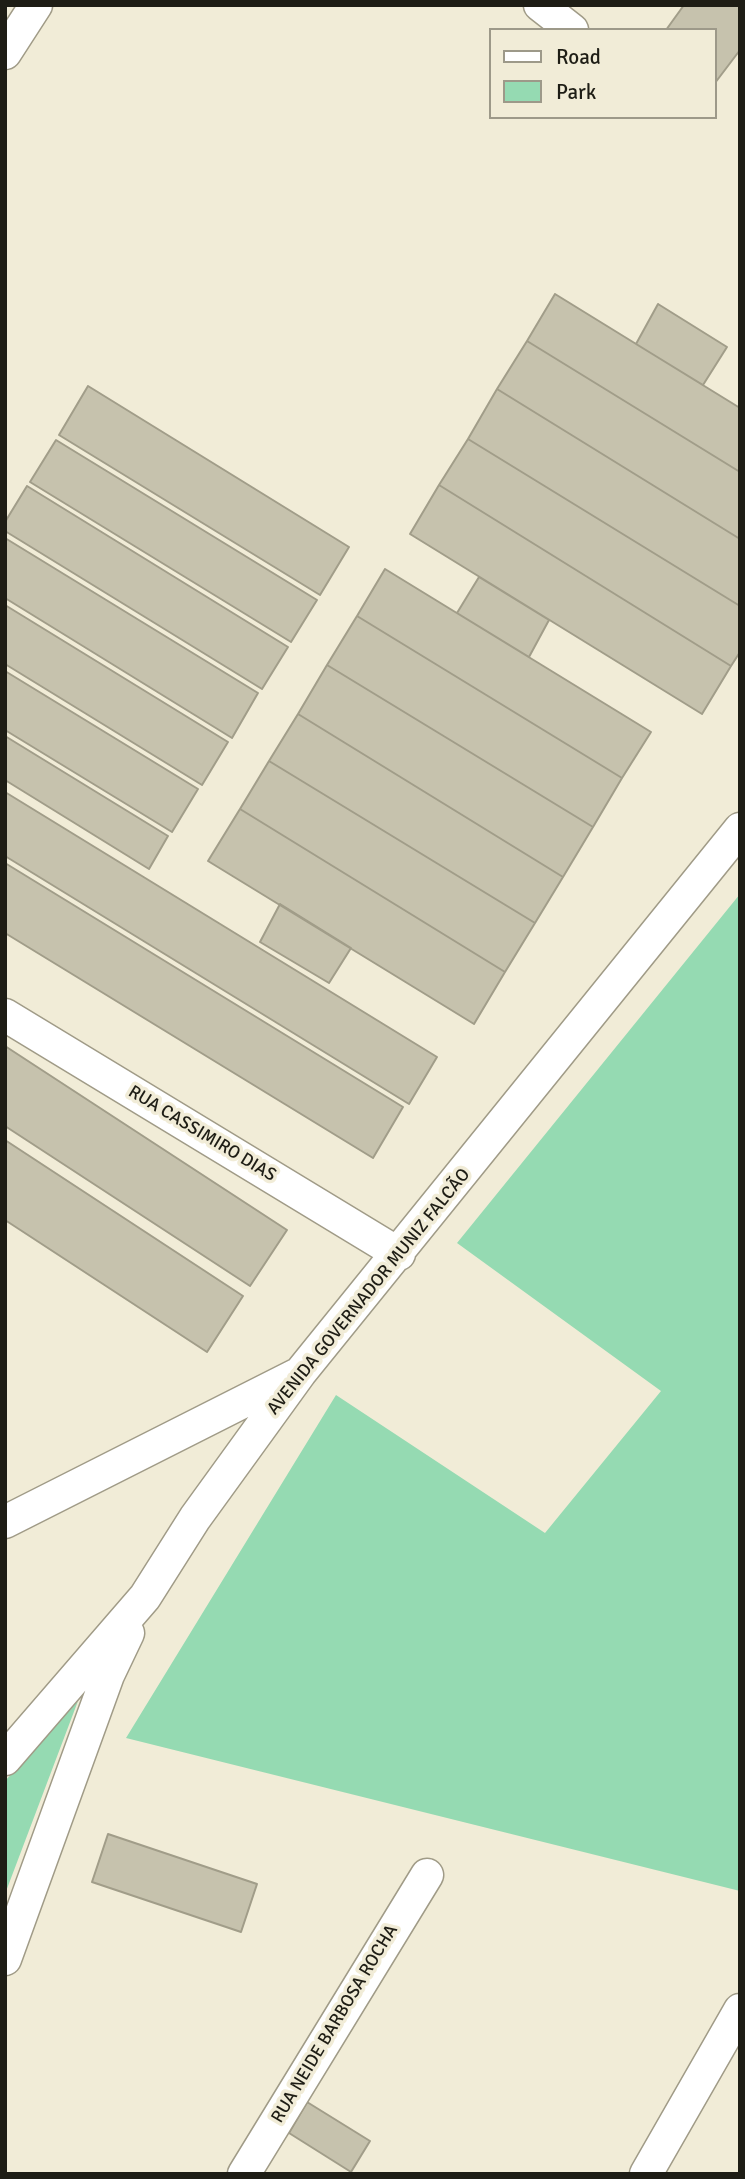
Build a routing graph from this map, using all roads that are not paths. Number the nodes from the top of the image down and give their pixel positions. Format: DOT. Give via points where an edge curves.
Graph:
graph roads {
  1 [pos="36,5"];
  2 [pos="540,5"];
  3 [pos="569,28"];
  4 [pos="5,53"];
  5 [pos="740,829"];
  6 [pos="5,1015"];
  7 [pos="399,1254"];
  8 [pos="300,1373"];
  9 [pos="5,1522"];
  10 [pos="145,1597"];
  11 [pos="5,1759"];
  12 [pos="427,1875"];
  13 [pos="5,1959"];
  14 [pos="740,2010"];
  15 [pos="244,2174"];
  16 [pos="646,2174"];
  1 -- 4 [label="street"];
  2 -- 3 [label="street"];
  5 -- 7 [label="street, AVENIDA GOVERNADOR MUNIZ FALCÃO"];
  6 -- 7 [label="street, RUA CASSIMIRO DIAS"];
  7 -- 8 [label="street, AVENIDA GOVERNADOR MUNIZ FALCÃO"];
  8 -- 9 [label="street"];
  8 -- 10 [label="street, AVENIDA GOVERNADOR MUNIZ FALCÃO" via="195,1518"];
  10 -- 11 [label="street, AVENIDA GOVERNADOR MUNIZ FALCÃO"];
  10 -- 13 [label="street" via="108,1675"];
  12 -- 15 [label="street, RUA NEIDE BARBOSA ROCHA"];
  14 -- 16 [label="street"];
}
